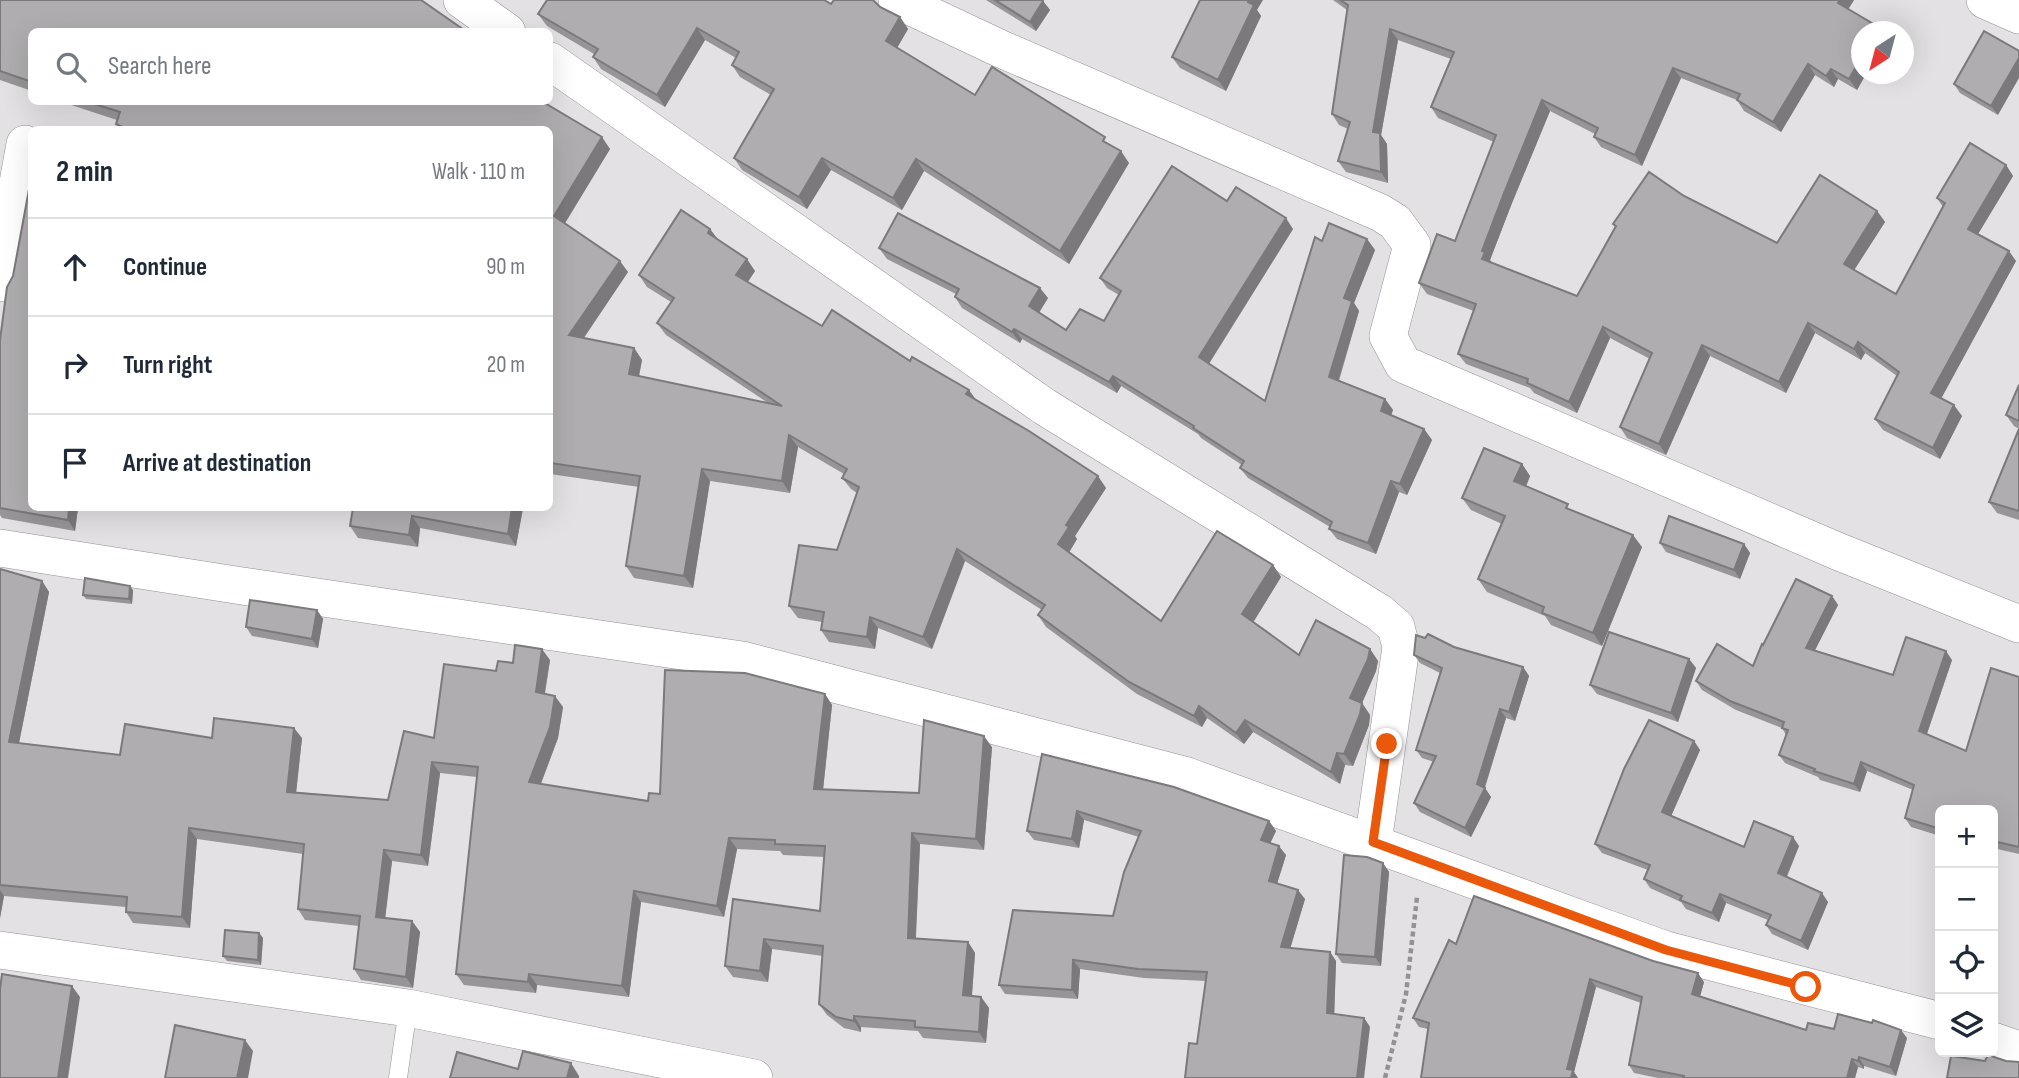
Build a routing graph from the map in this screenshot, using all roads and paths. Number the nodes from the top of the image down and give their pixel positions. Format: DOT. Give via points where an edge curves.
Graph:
graph roads {
  1 [pos="462,0"];
  2 [pos="897,0"];
  3 [pos="1985,0"];
  4 [pos="2019,15"];
  5 [pos="502,28"];
  6 [pos="553,63"];
  7 [pos="19,143"];
  8 [pos="0,283"];
  9 [pos="0,548"];
  10 [pos="2019,624"];
  11 [pos="1373,842"];
  12 [pos="1426,862"];
  13 [pos="0,950"];
  14 [pos="408,1008"];
  15 [pos="1935,1020"];
  16 [pos="1998,1043"];
  17 [pos="2019,1050"];
  18 [pos="398,1078"];
  19 [pos="754,1078"];
  20 [pos="1385,1078"];
  1 -- 5 [label="street"];
  2 -- 10 [label="street" via="1395,222 1412,245 1388,336 1403,364"];
  3 -- 4 [label="street"];
  6 -- 11 [label="street" via="1045,407 1380,612 1396,627 1401,647"];
  7 -- 8 [label="street"];
  9 -- 11 [label="street" via="742,660 1187,776"];
  11 -- 12 [label="street"];
  12 -- 15 [label="street" via="1666,950"];
  12 -- 20 [label="path" via="1417,895 1406,994"];
  13 -- 14 [label="street"];
  14 -- 18 [label="lane"];
  14 -- 19 [label="street"];
  16 -- 17 [label="street"];
}
